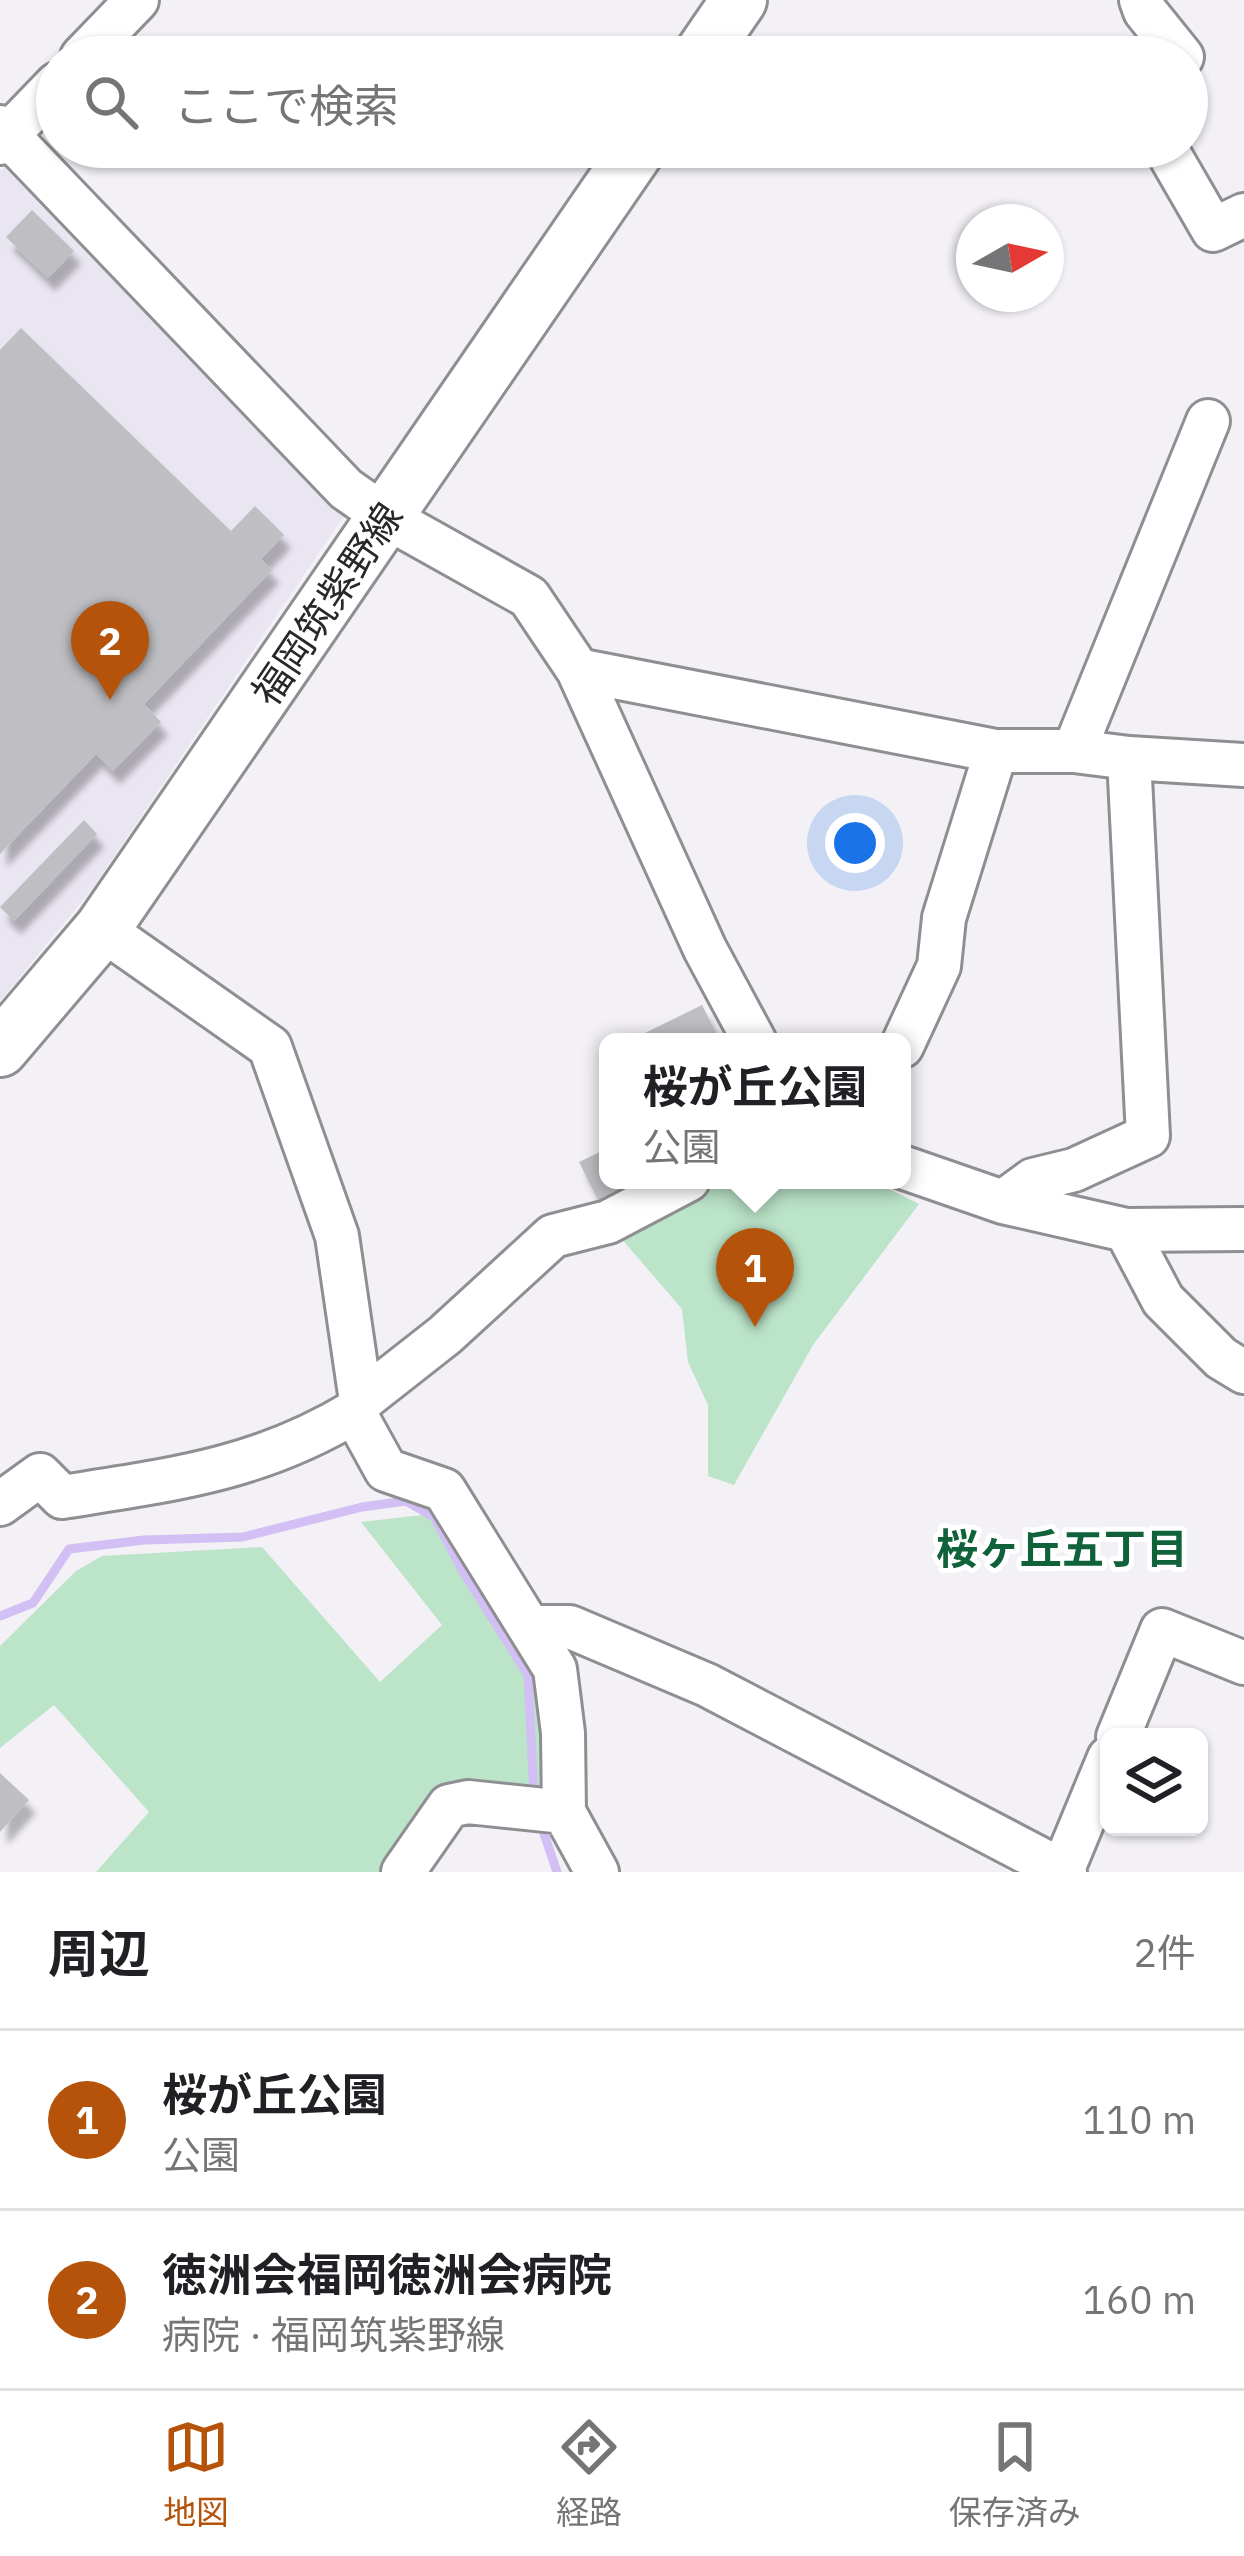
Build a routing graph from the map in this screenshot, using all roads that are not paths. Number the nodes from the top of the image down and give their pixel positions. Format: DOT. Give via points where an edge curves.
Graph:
graph roads {
  1 [pos="137,0"];
  2 [pos="739,0"];
  3 [pos="1141,0"];
  4 [pos="102,36"];
  5 [pos="714,36"];
  6 [pos="1165,36"];
  7 [pos="36,103"];
  8 [pos="3,135"];
  9 [pos="625,168"];
  10 [pos="1178,168"];
  11 [pos="1244,214"];
  12 [pos="1208,422"];
  13 [pos="386,517"];
  14 [pos="578,670"];
  15 [pos="996,751"];
  16 [pos="1074,751"];
  17 [pos="1129,758"];
  18 [pos="1244,765"];
  19 [pos="102,929"];
  20 [pos="749,1033"];
  21 [pos="908,1033"];
  22 [pos="0,1049"];
  23 [pos="911,1171"];
  24 [pos="671,1189"];
  25 [pos="1004,1202"];
  26 [pos="1244,1229"];
  27 [pos="1126,1230"];
  28 [pos="1244,1372"];
  29 [pos="357,1407"];
  30 [pos="0,1504"];
  31 [pos="532,1627"];
  32 [pos="1244,1664"];
  33 [pos="1122,1728"];
  34 [pos="1100,1781"];
  35 [pos="564,1812"];
  36 [pos="1064,1871"];
  37 [pos="403,1872"];
  38 [pos="597,1872"];
  1 -- 4 [label="street"];
  2 -- 5 [label="main road"];
  3 -- 6 [label="street"];
  7 -- 8 [label="street"];
  8 -- 13 [label="street" via="346,489"];
  9 -- 13 [label="main road, 福岡筑紫野線"];
  10 -- 11 [label="street" via="1213,230"];
  12 -- 16 [label="street"];
  13 -- 14 [label="street" via="529,597"];
  13 -- 19 [label="main road, 福岡筑紫野線"];
  14 -- 15 [label="street"];
  14 -- 20 [label="street"];
  15 -- 16 [label="street"];
  15 -- 21 [label="street" via="944,918 939,966"];
  16 -- 17 [label="street"];
  17 -- 18 [label="street"];
  17 -- 25 [label="street" via="1148,1136 1033,1180"];
  19 -- 22 [label="main road, 福岡筑紫野線"];
  19 -- 29 [label="street" via="271,1047 337,1236"];
  23 -- 25 [label="street"];
  24 -- 29 [label="street" via="608,1222 553,1236"];
  25 -- 27 [label="street"];
  26 -- 27 [label="street"];
  27 -- 28 [label="street" via="1163,1300"];
  29 -- 30 [label="street" via="308,1440 213,1473 62,1497 40,1474"];
  29 -- 31 [label="street" via="386,1470 444,1490"];
  31 -- 35 [label="street" via="555,1669"];
  31 -- 36 [label="street" via="570,1627 707,1685"];
  32 -- 33 [label="street" via="1162,1630"];
  34 -- 36 [label="street"];
  35 -- 37 [label="street" via="448,1806"];
  35 -- 38 [label="street"];
}
